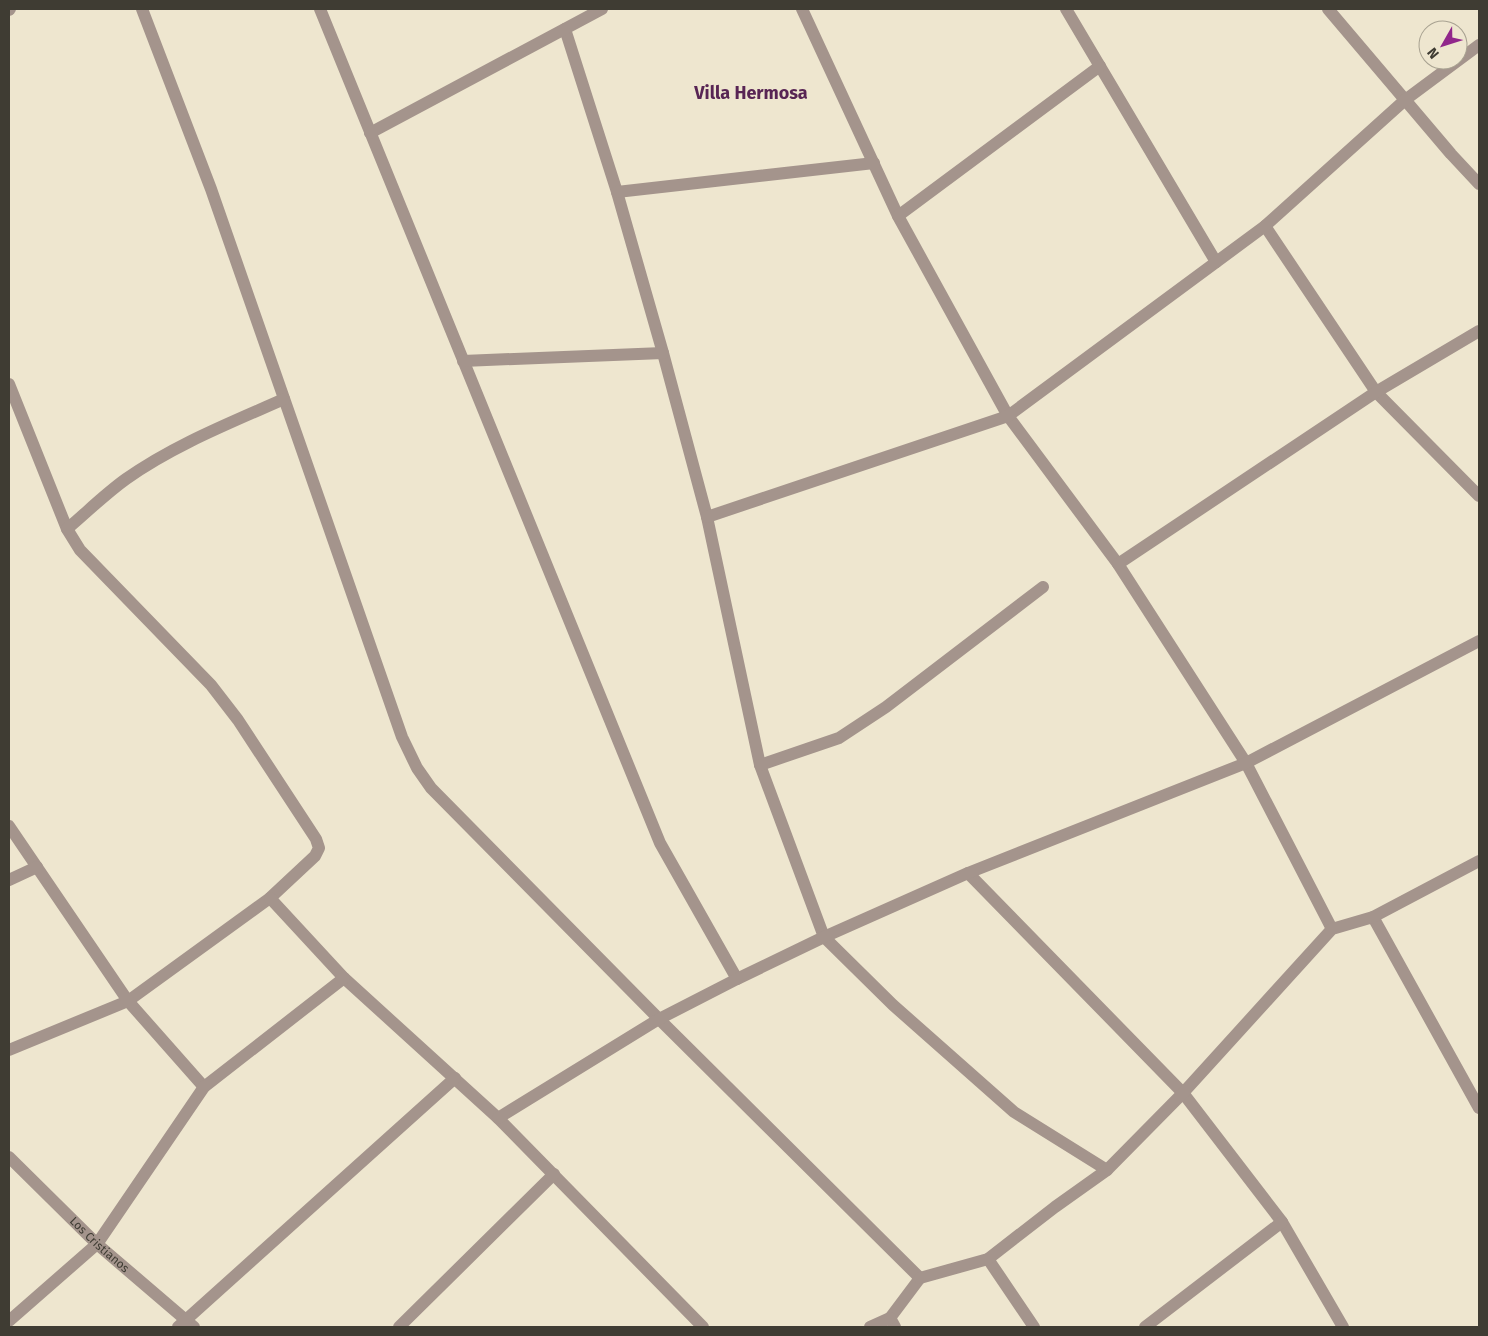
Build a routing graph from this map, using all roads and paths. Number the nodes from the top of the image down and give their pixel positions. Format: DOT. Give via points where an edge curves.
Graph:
graph roads {
  1 [pos="142,9"];
  2 [pos="320,9"];
  3 [pos="602,9"];
  4 [pos="802,9"];
  5 [pos="1066,9"];
  6 [pos="1328,9"];
  7 [pos="565,29"];
  8 [pos="1479,45"];
  9 [pos="1100,66"];
  10 [pos="1405,100"];
  11 [pos="370,133"];
  12 [pos="874,163"];
  13 [pos="1479,184"];
  14 [pos="617,192"];
  15 [pos="898,216"];
  16 [pos="1265,226"];
  17 [pos="1216,262"];
  18 [pos="1479,331"];
  19 [pos="663,353"];
  20 [pos="462,360"];
  21 [pos="9,384"];
  22 [pos="1376,392"];
  23 [pos="284,399"];
  24 [pos="1008,416"];
  25 [pos="1479,496"];
  26 [pos="708,517"];
  27 [pos="67,529"];
  28 [pos="1118,564"];
  29 [pos="1043,586"];
  30 [pos="1479,641"];
  31 [pos="1246,763"];
  32 [pos="760,765"];
  33 [pos="9,826"];
  34 [pos="1479,861"];
  35 [pos="37,867"];
  36 [pos="968,873"];
  37 [pos="9,880"];
  38 [pos="270,898"];
  39 [pos="1373,917"];
  40 [pos="1332,929"];
  41 [pos="824,937"];
  42 [pos="344,978"];
  43 [pos="737,978"];
  44 [pos="128,1001"];
  45 [pos="659,1019"];
  46 [pos="9,1050"];
  47 [pos="455,1078"];
  48 [pos="204,1087"];
  49 [pos="1183,1093"];
  50 [pos="1479,1108"];
  51 [pos="498,1118"];
  52 [pos="9,1157"];
  53 [pos="1107,1170"];
  54 [pos="554,1174"];
  55 [pos="1282,1222"];
  56 [pos="97,1244"];
  57 [pos="988,1259"];
  58 [pos="920,1278"];
  59 [pos="9,1321"];
  60 [pos="893,1323"];
  61 [pos="186,1325"];
  62 [pos="398,1327"];
  63 [pos="703,1327"];
  64 [pos="870,1327"];
  65 [pos="1034,1327"];
  66 [pos="1145,1327"];
  67 [pos="1344,1327"];
  1 -- 23 [label="street" via="211,189"];
  2 -- 11 [label="street"];
  3 -- 7 [label="street"];
  4 -- 12 [label="street"];
  5 -- 9 [label="street"];
  6 -- 10 [label="street"];
  7 -- 11 [label="street"];
  7 -- 14 [label="street"];
  8 -- 10 [label="street"];
  9 -- 15 [label="street"];
  9 -- 17 [label="street"];
  10 -- 13 [label="street"];
  10 -- 16 [label="street"];
  11 -- 20 [label="street"];
  12 -- 14 [label="street"];
  12 -- 15 [label="street"];
  14 -- 19 [label="street"];
  15 -- 24 [label="street"];
  16 -- 17 [label="street"];
  16 -- 22 [label="street"];
  17 -- 24 [label="street"];
  18 -- 22 [label="street"];
  19 -- 20 [label="street"];
  19 -- 26 [label="street"];
  20 -- 43 [label="street" via="660,843"];
  21 -- 27 [label="street"];
  22 -- 25 [label="street"];
  22 -- 28 [label="street"];
  23 -- 27 [label="street" via="186,443 140,470"];
  23 -- 45 [label="street" via="402,737 417,768 431,788"];
  24 -- 26 [label="street"];
  24 -- 28 [label="street"];
  26 -- 32 [label="street"];
  27 -- 38 [label="street" via="80,550 211,685 238,720 316,839 319,848 315,856"];
  28 -- 31 [label="street"];
  29 -- 32 [label="street" via="886,707 839,738"];
  30 -- 31 [label="street"];
  31 -- 36 [label="street"];
  31 -- 40 [label="street"];
  32 -- 41 [label="street"];
  33 -- 35 [label="street"];
  34 -- 39 [label="street"];
  35 -- 37 [label="street"];
  35 -- 44 [label="street"];
  36 -- 41 [label="street"];
  36 -- 49 [label="street"];
  38 -- 42 [label="street"];
  38 -- 44 [label="street"];
  39 -- 40 [label="street"];
  39 -- 50 [label="street"];
  40 -- 49 [label="street"];
  41 -- 43 [label="street"];
  41 -- 53 [label="street" via="893,1006 1014,1112"];
  42 -- 47 [label="street"];
  42 -- 48 [label="street"];
  43 -- 45 [label="street"];
  44 -- 46 [label="street"];
  44 -- 48 [label="street"];
  45 -- 51 [label="street"];
  45 -- 58 [label="street"];
  47 -- 51 [label="street"];
  47 -- 61 [label="street"];
  48 -- 56 [label="street"];
  49 -- 53 [label="street"];
  49 -- 55 [label="street"];
  51 -- 54 [label="street"];
  52 -- 56 [label="street, Los Cristianos"];
  53 -- 57 [label="street"];
  54 -- 62 [label="street"];
  54 -- 63 [label="street"];
  55 -- 66 [label="street"];
  55 -- 67 [label="street"];
  56 -- 59 [label="street"];
  56 -- 61 [label="street, Los Cristianos"];
  57 -- 58 [label="street"];
  57 -- 65 [label="street"];
  58 -- 60 [label="street"];
  60 -- 64 [label="street"];
}
